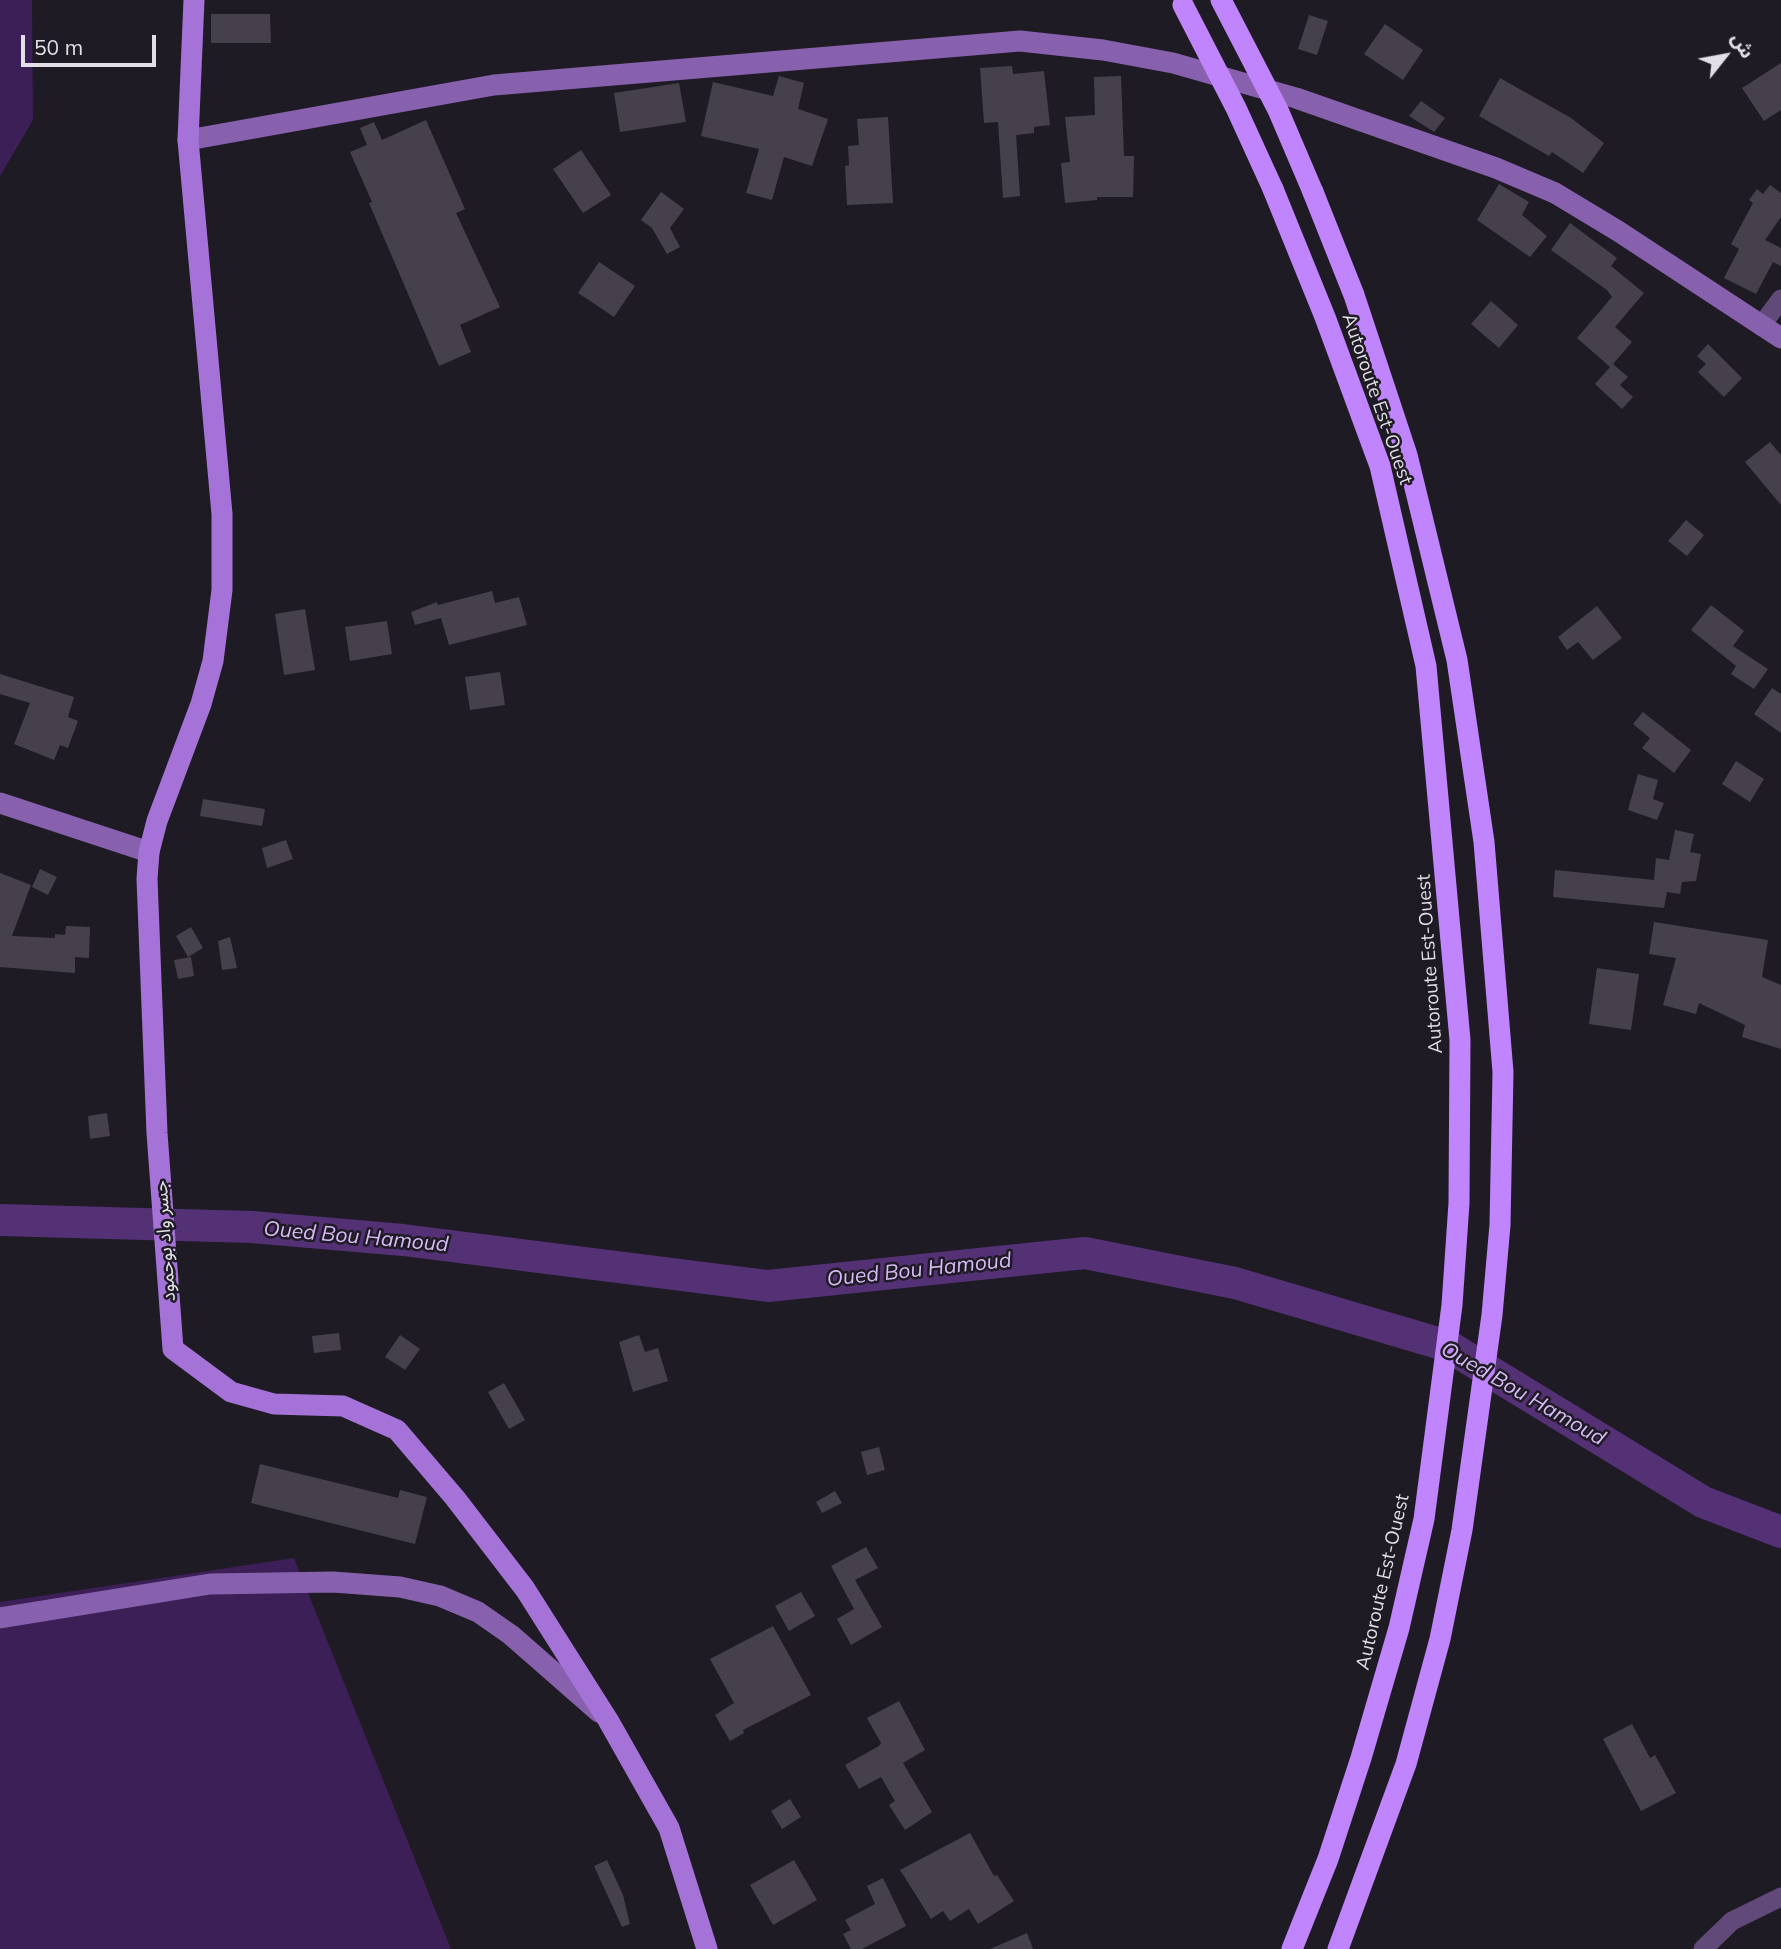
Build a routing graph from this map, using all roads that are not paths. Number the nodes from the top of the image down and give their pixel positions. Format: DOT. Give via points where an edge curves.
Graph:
graph roads {
  1 [pos="194,0"];
  2 [pos="1221,0"];
  3 [pos="1181,2"];
  4 [pos="188,140"];
  5 [pos="1781,299"];
  6 [pos="1760,326"];
  7 [pos="1781,338"];
  8 [pos="0,803"];
  9 [pos="149,852"];
  10 [pos="0,1618"];
  11 [pos="608,1720"];
  12 [pos="1781,1897"];
  13 [pos="707,1949"];
  14 [pos="1292,1949"];
  15 [pos="1338,1949"];
  16 [pos="1703,1949"];
  1 -- 4 [label="main road, جسر واد بوحمود"];
  2 -- 15 [label="highway, Autoroute Est-Ouest, bridge" via="1278,110 1313,192 1354,295 1407,455 1457,660 1483,842 1503,1072 1500,1225 1478,1432 1462,1530 1440,1639 1406,1764"];
  3 -- 14 [label="highway, Autoroute Est-Ouest, bridge" via="1273,190 1380,466 1426,666 1460,1040 1459,1203 1452,1305 1424,1519 1399,1628 1361,1758"];
  4 -- 6 [label="main road" via="494,85 1020,41 1103,50 1173,63 1296,98 1496,168 1555,193 1597,218"];
  4 -- 9 [label="main road, جسر واد بوحمود" via="222,514 222,590 213,661"];
  5 -- 6 [label="street"];
  6 -- 7 [label="main road"];
  8 -- 9 [label="main road"];
  9 -- 11 [label="main road, جسر واد بوحمود" via="157,1133 173,1349 230,1392 274,1405 343,1406 397,1430 525,1589"];
  10 -- 11 [label="main road" via="210,1584 333,1582 400,1587 440,1595 478,1612"];
  11 -- 13 [label="main road" via="669,1828"];
  12 -- 16 [label="street" via="1732,1921"];
}
